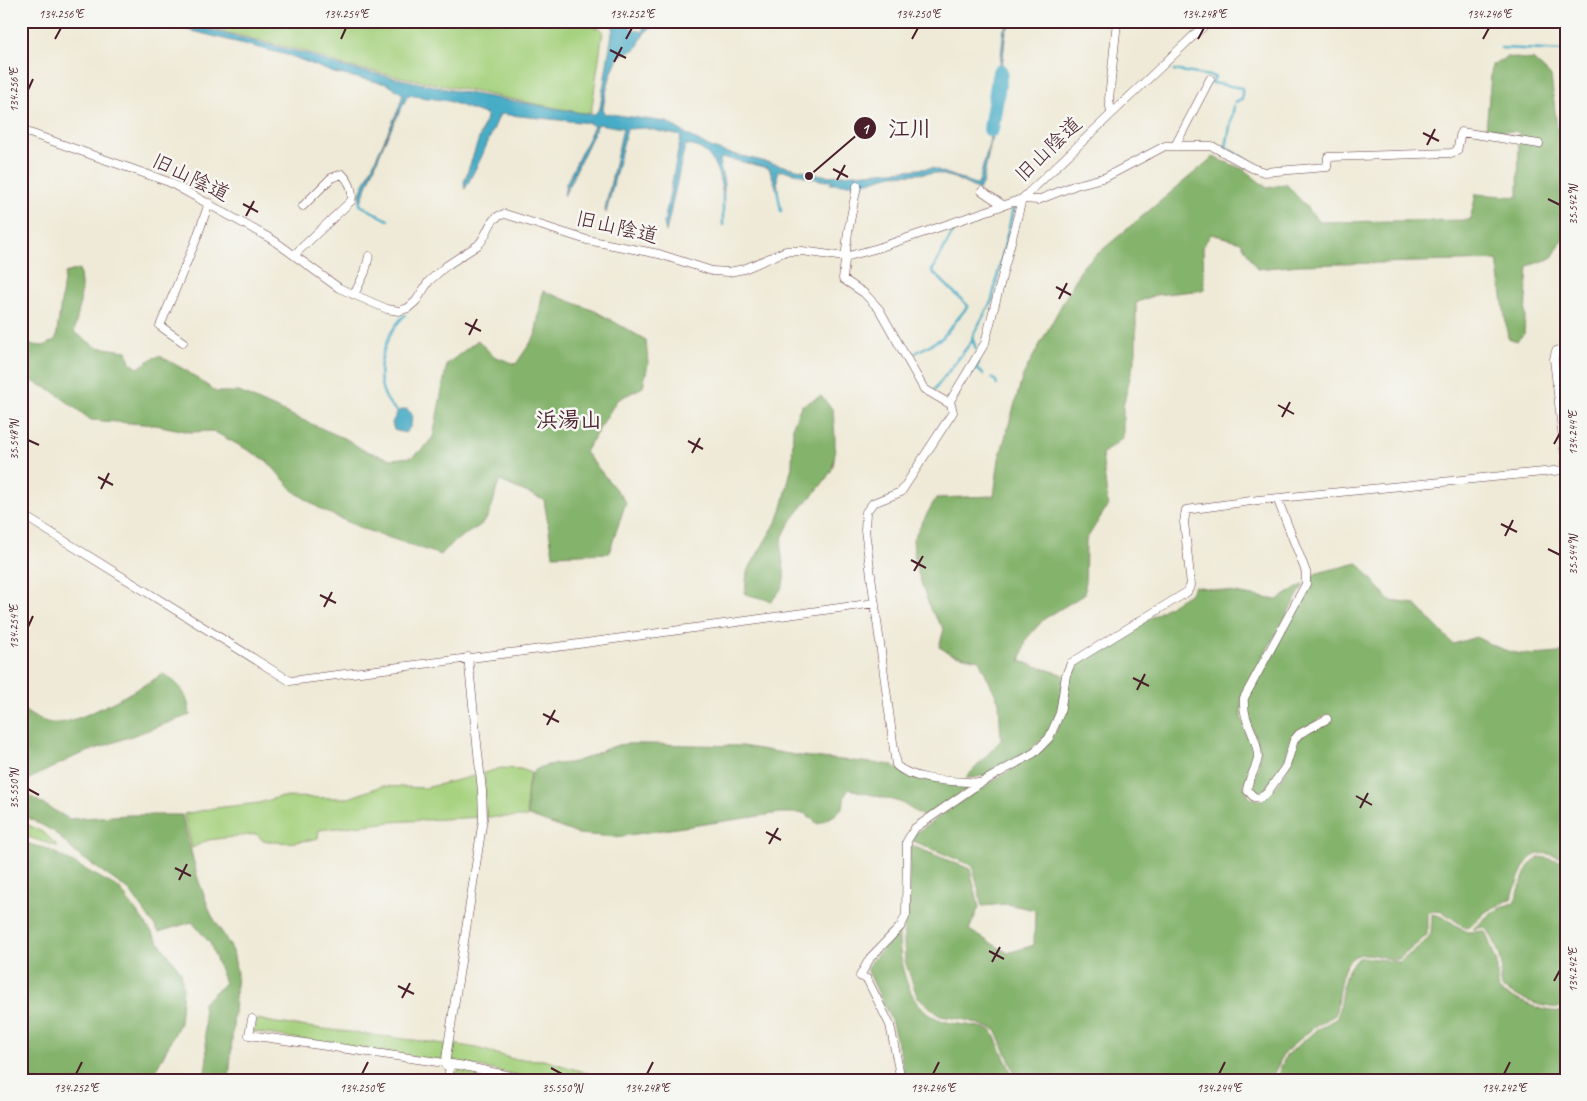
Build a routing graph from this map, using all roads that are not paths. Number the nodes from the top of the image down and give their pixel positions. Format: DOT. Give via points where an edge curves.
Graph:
graph roads {
  1 [pos="1117,21"];
  2 [pos="1208,21"];
  3 [pos="1210,79"];
  4 [pos="1111,113"];
  5 [pos="21,130"];
  6 [pos="1539,144"];
  7 [pos="1175,146"];
  8 [pos="857,186"];
  9 [pos="982,192"];
  10 [pos="1022,199"];
  11 [pos="208,203"];
  12 [pos="1003,205"];
  13 [pos="303,206"];
  14 [pos="294,255"];
  15 [pos="369,256"];
  16 [pos="845,257"];
  17 [pos="354,295"];
  18 [pos="183,342"];
  19 [pos="1566,348"];
  20 [pos="950,404"];
  21 [pos="1277,498"];
  22 [pos="21,514"];
  23 [pos="875,603"];
  24 [pos="468,657"];
  25 [pos="1327,719"];
  26 [pos="981,783"];
  27 [pos="252,1019"];
  28 [pos="448,1065"];
  29 [pos="448,1080"];
  30 [pos="529,1080"];
  31 [pos="901,1080"];
  1 -- 4 [label="street" via="1109,99"];
  2 -- 4 [label="street, 旧山陰道"];
  3 -- 7 [label="street"];
  4 -- 10 [label="street, 旧山陰道"];
  5 -- 11 [label="street, 旧山陰道" via="169,182"];
  6 -- 7 [label="street" via="1461,132 1457,151 1328,158 1327,167 1264,172 1212,146"];
  7 -- 10 [label="street" via="1160,148 1106,177 1038,200"];
  8 -- 16 [label="street"];
  9 -- 12 [label="street"];
  10 -- 12 [label="street, 旧山陰道"];
  10 -- 20 [label="street" via="985,343"];
  11 -- 14 [label="street, 旧山陰道"];
  11 -- 18 [label="street" via="160,326"];
  12 -- 16 [label="street, 旧山陰道" via="922,235"];
  13 -- 14 [label="street" via="331,178 342,174 346,178 353,195 351,201"];
  14 -- 17 [label="street, 旧山陰道"];
  15 -- 17 [label="street" via="366,272"];
  16 -- 17 [label="street, 旧山陰道" via="786,251 744,269 712,271 659,254 587,240 505,214 493,219 483,241 429,281 408,308 399,311 387,309"];
  16 -- 20 [label="street" via="843,279 864,293 879,309 924,389"];
  19 -- 21 [label="street" via="1556,351 1554,359 1564,470"];
  20 -- 23 [label="street" via="953,412 901,492 873,503 866,512 865,530"];
  21 -- 25 [label="street" via="1306,572 1306,584 1244,698 1245,720 1257,746 1258,759 1247,790 1260,798 1267,793 1286,766 1290,747 1299,734"];
  21 -- 26 [label="street" via="1186,510 1184,522 1191,585 1187,592 1071,663 1060,713 1049,738 1034,753"];
  22 -- 24 [label="street" via="290,681"];
  23 -- 24 [label="street"];
  23 -- 26 [label="street" via="896,765 918,776"];
  24 -- 28 [label="street" via="483,819"];
  26 -- 31 [label="street" via="911,834 907,841 906,915 901,926 870,958 860,976 867,979 890,1025"];
  27 -- 28 [label="street" via="249,1035"];
  28 -- 29 [label="street"];
  28 -- 30 [label="street"];
}
